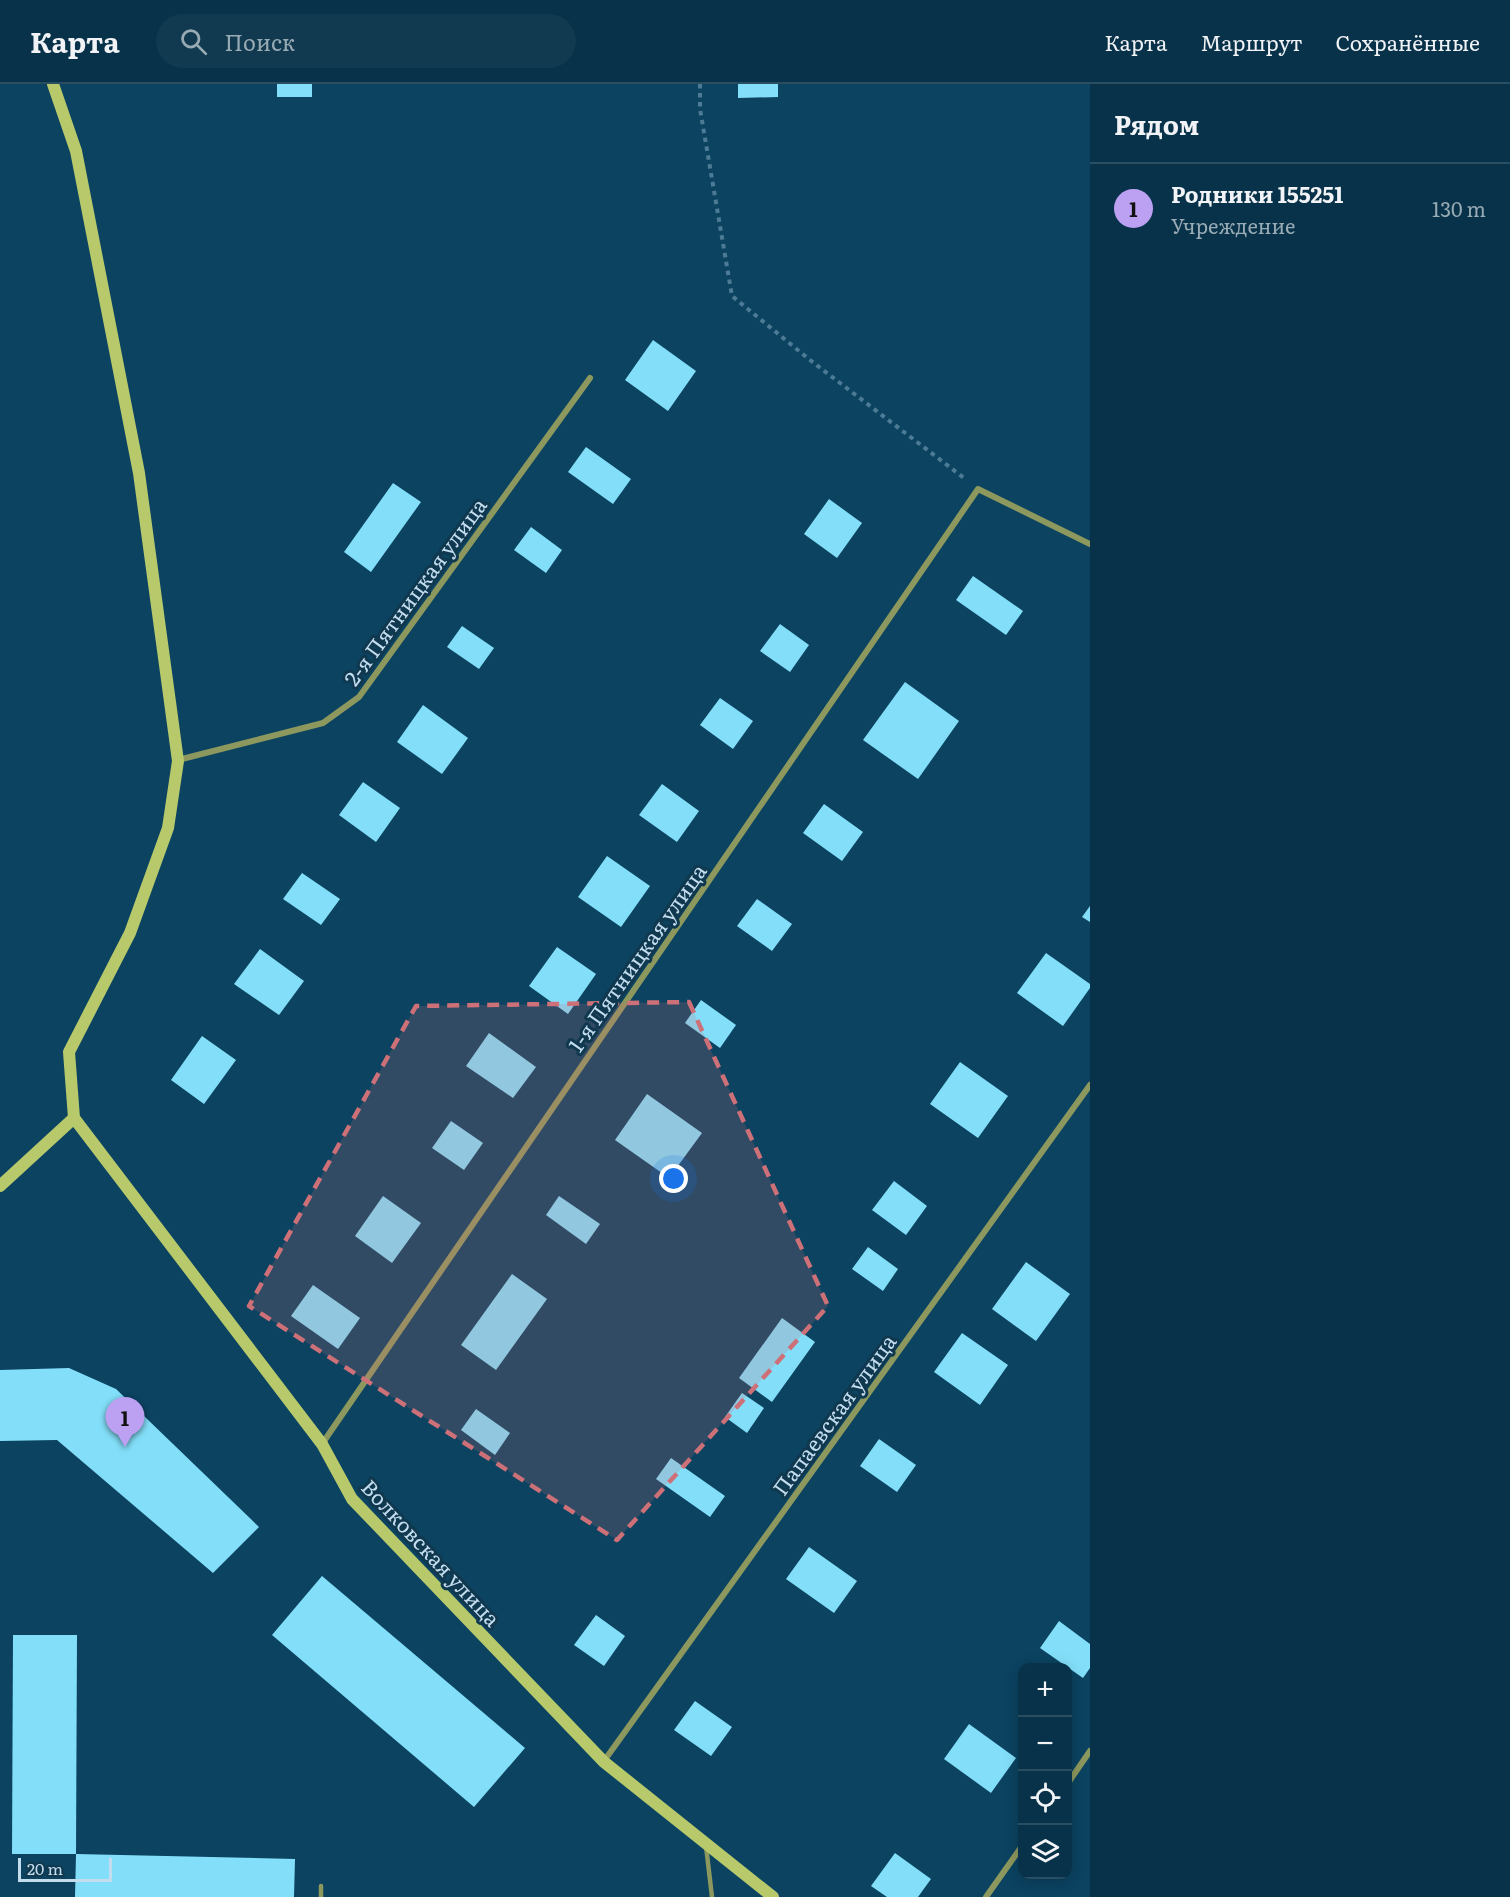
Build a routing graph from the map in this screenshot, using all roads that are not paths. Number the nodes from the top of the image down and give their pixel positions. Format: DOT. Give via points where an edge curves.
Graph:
graph roads {
  1 [pos="53,84"];
  2 [pos="590,378"];
  3 [pos="1090,544"];
  4 [pos="178,760"];
  5 [pos="1090,1085"];
  6 [pos="74,1118"];
  7 [pos="0,1186"];
  8 [pos="322,1444"];
  9 [pos="1090,1752"];
  10 [pos="604,1762"];
  11 [pos="1072,1777"];
  12 [pos="706,1843"];
  13 [pos="1018,1853"];
  14 [pos="321,1886"];
  15 [pos="321,1897"];
  16 [pos="711,1897"];
  17 [pos="773,1897"];
  18 [pos="986,1897"];
  1 -- 4 [label="main road" via="76,151 140,473"];
  2 -- 4 [label="street, 2-я Пятницкая улица" via="359,697 323,723"];
  3 -- 8 [label="street, 1-я Пятницкая улица" via="978,489"];
  4 -- 6 [label="main road" via="168,828 130,933 69,1052"];
  5 -- 10 [label="street, Папаевская улица"];
  6 -- 7 [label="main road"];
  6 -- 8 [label="main road, Волковская улица"];
  8 -- 10 [label="main road, Волковская улица" via="352,1499"];
  9 -- 11 [label="street"];
  10 -- 12 [label="main road, Волковская улица"];
  12 -- 16 [label="lane"];
  12 -- 17 [label="main road, Волковская улица"];
  13 -- 18 [label="street"];
  14 -- 15 [label="lane"];
}
